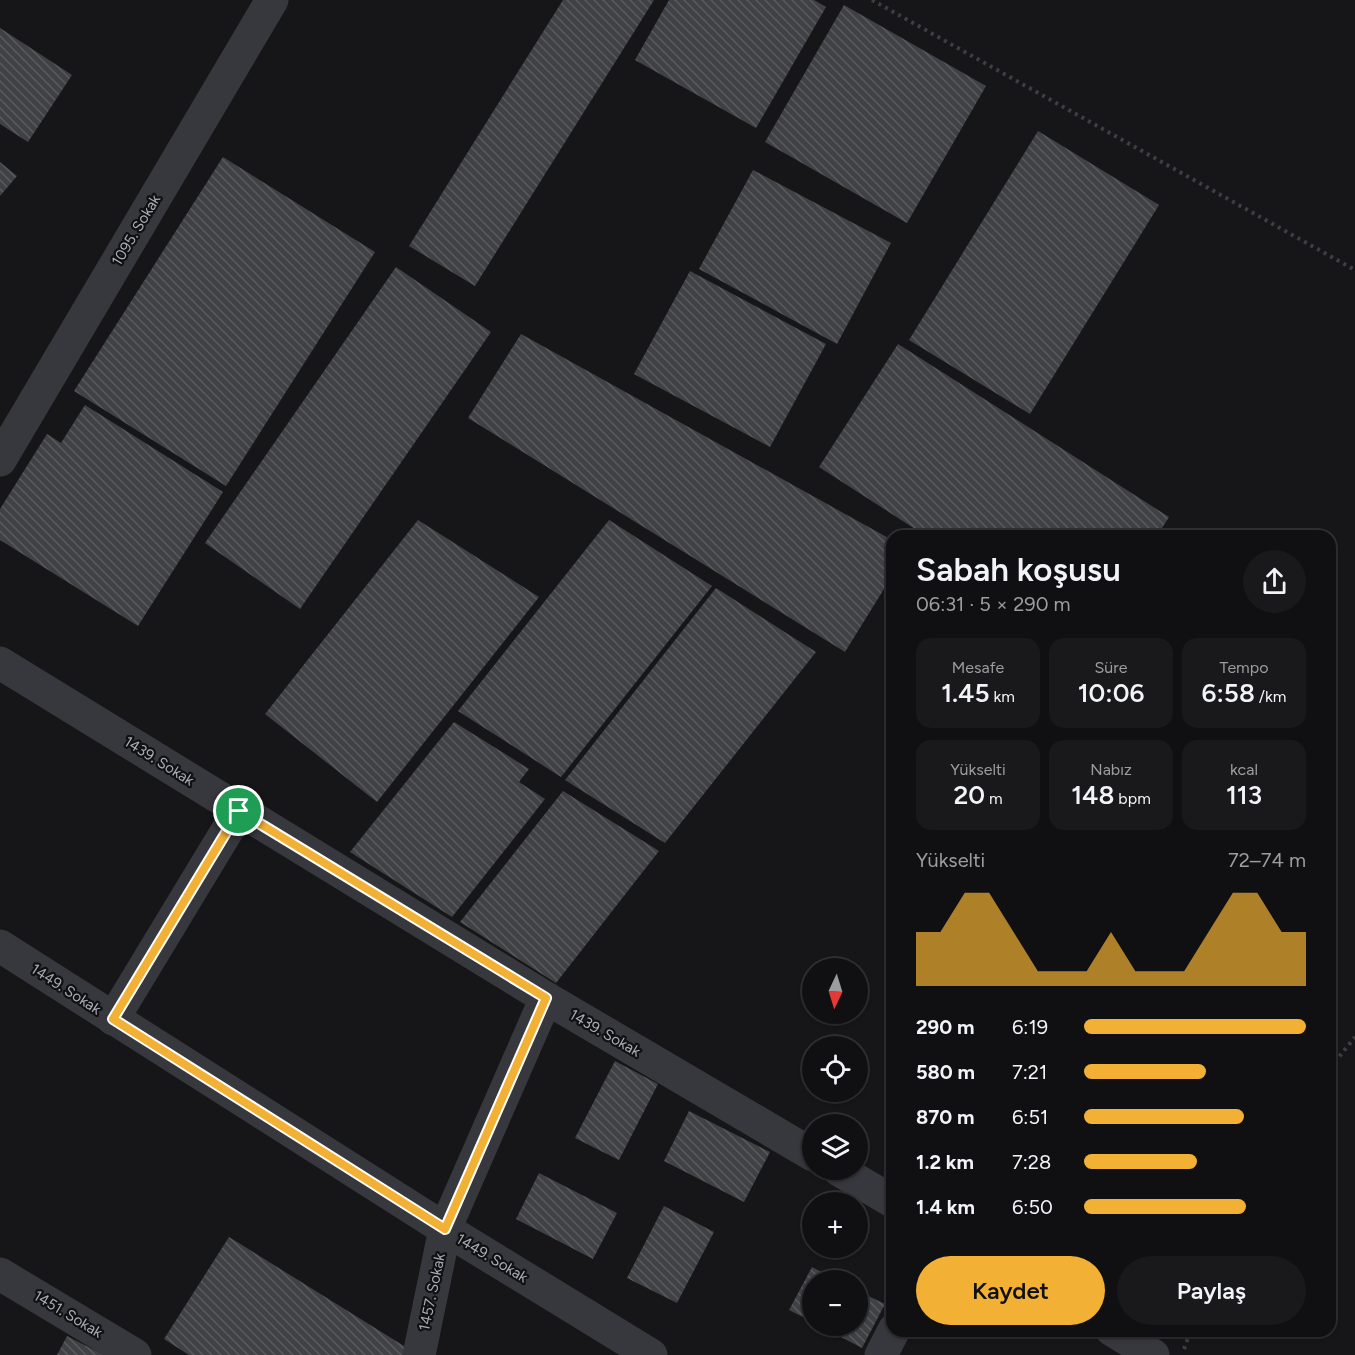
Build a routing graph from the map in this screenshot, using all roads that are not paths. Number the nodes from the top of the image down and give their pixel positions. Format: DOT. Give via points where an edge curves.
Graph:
graph roads {
  1 [pos="272,0"];
  2 [pos="0,460"];
  3 [pos="0,663"];
  4 [pos="239,811"];
  5 [pos="0,946"];
  6 [pos="546,998"];
  7 [pos="113,1019"];
  8 [pos="802,1149"];
  9 [pos="856,1180"];
  10 [pos="886,1197"];
  11 [pos="445,1229"];
  12 [pos="0,1274"];
  13 [pos="890,1337"];
  14 [pos="1123,1337"];
  15 [pos="135,1355"];
  16 [pos="419,1355"];
  17 [pos="651,1355"];
  18 [pos="881,1355"];
  19 [pos="1153,1355"];
  1 -- 2 [label="street, 1095. Sokak"];
  3 -- 4 [label="street, 1439. Sokak"];
  4 -- 6 [label="street, 1439. Sokak"];
  4 -- 7 [label="street"];
  5 -- 7 [label="street, 1449. Sokak"];
  6 -- 8 [label="street, 1439. Sokak"];
  6 -- 11 [label="street, 1457. Sokak"];
  7 -- 11 [label="street, 1449. Sokak"];
  9 -- 10 [label="street"];
  11 -- 16 [label="street, 1457. Sokak"];
  11 -- 17 [label="street, 1449. Sokak"];
  12 -- 15 [label="street, 1451. Sokak"];
  13 -- 18 [label="street"];
  14 -- 19 [label="street"];
}
